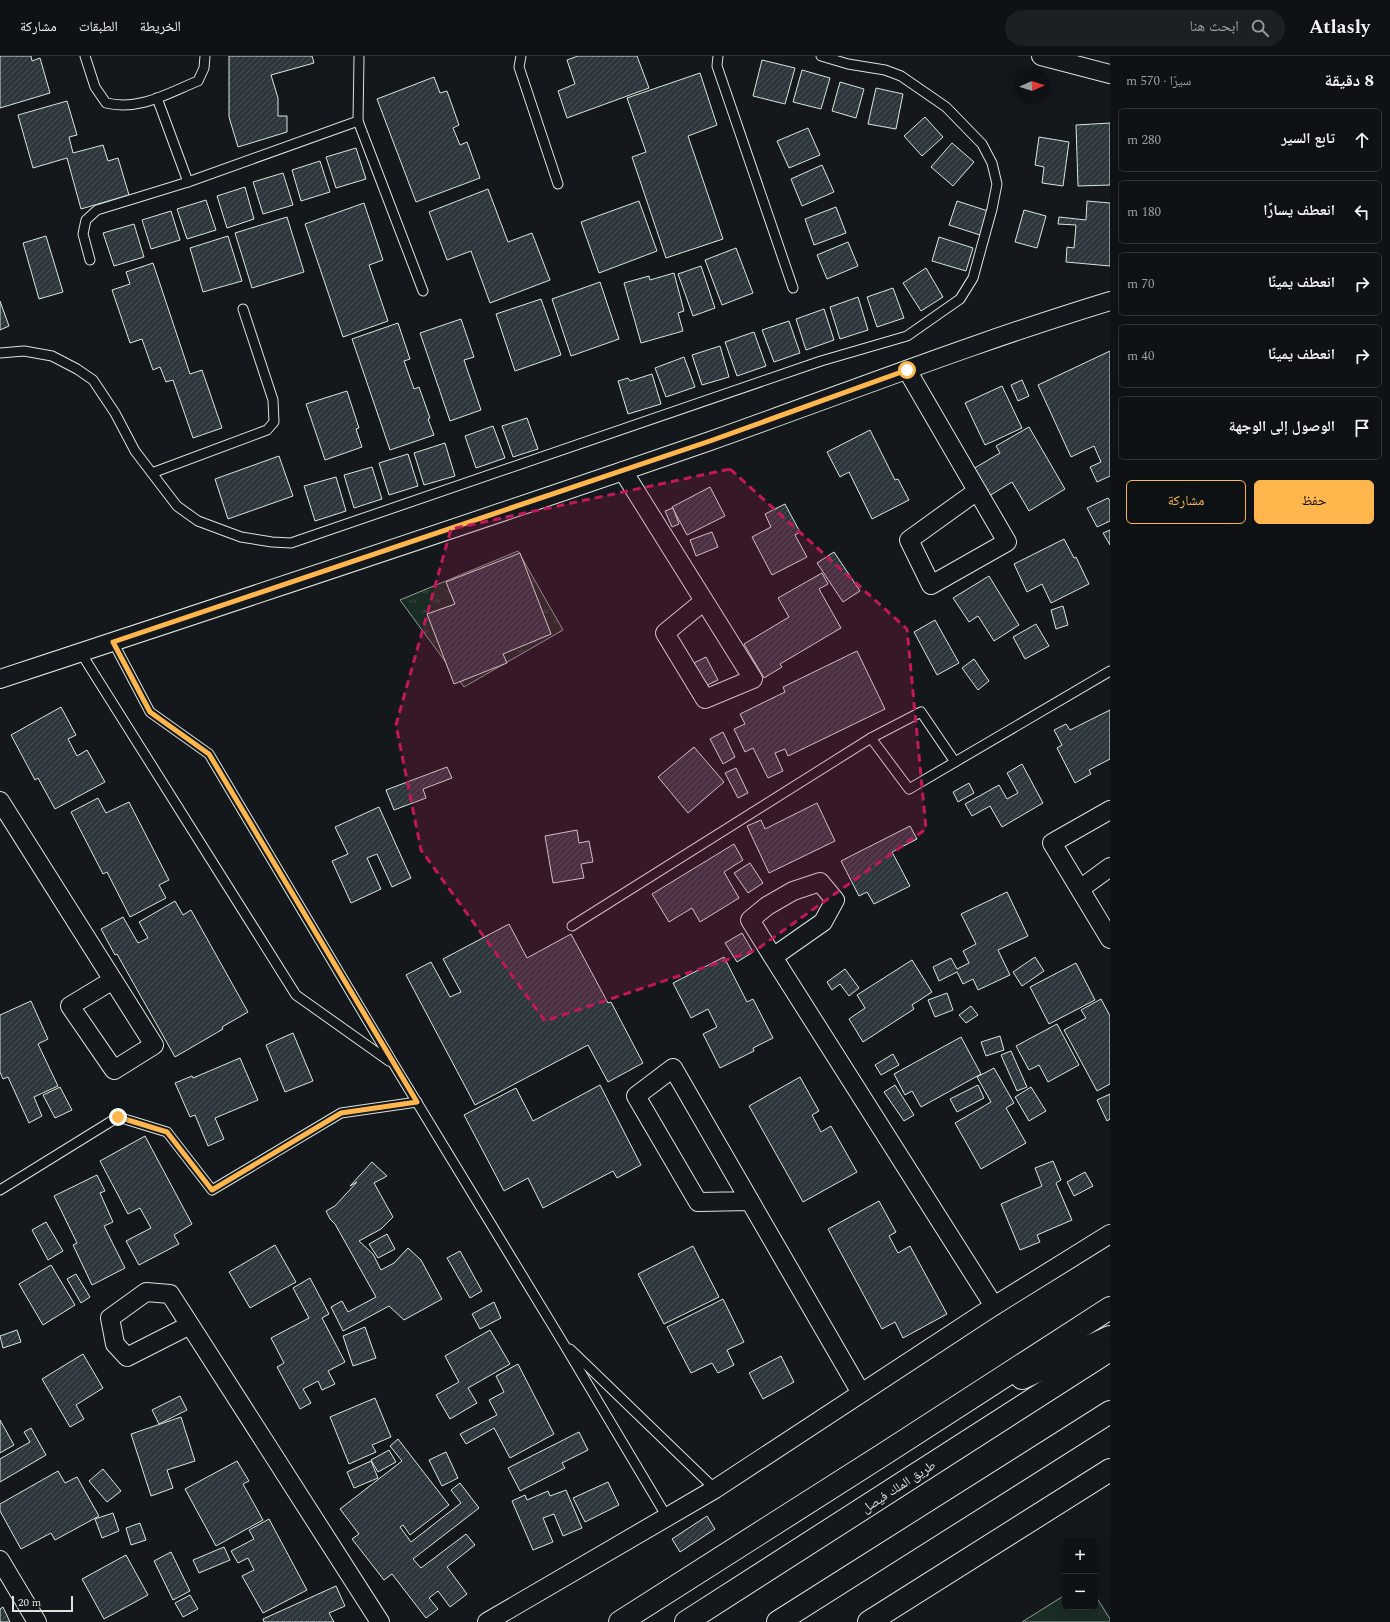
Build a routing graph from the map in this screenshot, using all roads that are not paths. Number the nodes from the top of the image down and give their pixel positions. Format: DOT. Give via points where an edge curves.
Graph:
graph roads {
  1 [pos="85,56"];
  2 [pos="205,56"];
  3 [pos="521,56"];
  4 [pos="718,56"];
  5 [pos="820,56"];
  6 [pos="1041,56"];
  7 [pos="359,57"];
  8 [pos="1110,74"];
  9 [pos="157,98"];
  10 [pos="358,121"];
  11 [pos="188,182"];
  12 [pos="558,184"];
  13 [pos="90,260"];
  14 [pos="793,288"];
  15 [pos="423,291"];
  16 [pos="1110,300"];
  17 [pos="243,309"];
  18 [pos="0,353"];
  19 [pos="907,370"];
  20 [pos="622,471"];
  21 [pos="152,474"];
  22 [pos="977,490"];
  23 [pos="704,601"];
  24 [pos="113,642"];
  25 [pos="81,653"];
  26 [pos="1110,671"];
  27 [pos="0,679"];
  28 [pos="871,738"];
  29 [pos="955,762"];
  30 [pos="0,800"];
  31 [pos="1110,810"];
  32 [pos="1110,867"];
  33 [pos="1080,889"];
  34 [pos="572,926"];
  35 [pos="1110,939"];
  36 [pos="774,957"];
  37 [pos="113,980"];
  38 [pos="393,1063"];
  39 [pos="417,1102"];
  40 [pos="0,1190"];
  41 [pos="750,1201"];
  42 [pos="1110,1234"];
  43 [pos="994,1306"];
  44 [pos="1110,1308"];
  45 [pos="190,1325"];
  46 [pos="1110,1337"];
  47 [pos="562,1341"];
  48 [pos="1110,1350"];
  49 [pos="861,1393"];
  50 [pos="1110,1412"];
  51 [pos="884,1454"];
  52 [pos="1110,1470"];
  53 [pos="714,1489"];
  54 [pos="667,1517"];
  55 [pos="0,1560"];
  56 [pos="37,1622"];
  57 [pos="380,1622"];
  58 [pos="487,1622"];
  59 [pos="620,1622"];
  60 [pos="686,1622"];
  61 [pos="778,1622"];
  62 [pos="869,1622"];
  1 -- 9 [label="lane" via="95,87 106,103 118,106 142,104"];
  2 -- 9 [label="lane" via="204,68 198,81"];
  3 -- 12 [label="lane" via="519,67"];
  4 -- 14 [label="lane" via="717,66"];
  5 -- 21 [label="lane" via="901,76 946,107 982,144 992,163 997,184 973,278 960,299 907,336 814,363 291,543 241,537 198,521 177,506"];
  6 -- 8 [label="street"];
  7 -- 10 [label="lane"];
  9 -- 11 [label="lane"];
  10 -- 11 [label="lane"];
  10 -- 15 [label="lane"];
  11 -- 13 [label="lane" via="97,210 86,220 83,234"];
  16 -- 19 [label="street" via="1037,323"];
  17 -- 21 [label="lane" via="273,400 274,422 267,430"];
  18 -- 21 [label="lane" via="24,350 52,356 93,380 115,413 135,451"];
  19 -- 20 [label="street"];
  19 -- 22 [label="street"];
  20 -- 23 [label="street"];
  20 -- 24 [label="street"];
  22 -- 22 [label="street" via="1007,542 931,585 909,540"];
  23 -- 23 [label="street" via="753,679 705,699 665,633"];
  24 -- 25 [label="street"];
  24 -- 38 [label="lane" via="150,712 209,754"];
  25 -- 27 [label="street"];
  25 -- 38 [label="lane" via="296,995"];
  26 -- 29 [label="lane"];
  28 -- 29 [label="lane" via="921,712"];
  28 -- 29 [label="lane" via="909,789"];
  28 -- 34 [label="lane"];
  30 -- 37 [label="street"];
  31 -- 33 [label="street" via="1052,843"];
  32 -- 33 [label="street"];
  33 -- 35 [label="street"];
  36 -- 36 [label="street" via="750,920 767,906 793,891 820,882 835,900 823,922"];
  36 -- 43 [label="street"];
  37 -- 37 [label="street" via="154,1045 114,1070 70,1006"];
  38 -- 39 [label="lane"];
  39 -- 40 [label="lane" via="341,1113 212,1190 167,1132 118,1117"];
  39 -- 47 [label="lane"];
  41 -- 41 [label="street" via="673,1068 636,1096 698,1202"];
  41 -- 49 [label="street"];
  42 -- 43 [label="street"];
  43 -- 49 [label="street"];
  44 -- 51 [label="main road"];
  45 -- 57 [label="street"];
  46 -- 51 [label="main road" via="982,1397"];
  47 -- 53 [label="lane"];
  47 -- 54 [label="lane"];
  48 -- 60 [label="main road, طريق الملك فيصل"];
  49 -- 53 [label="street"];
  50 -- 61 [label="main road"];
  51 -- 59 [label="main road"];
  52 -- 62 [label="main road"];
  53 -- 54 [label="street"];
  54 -- 58 [label="street"];
  55 -- 56 [label="street"];
}
